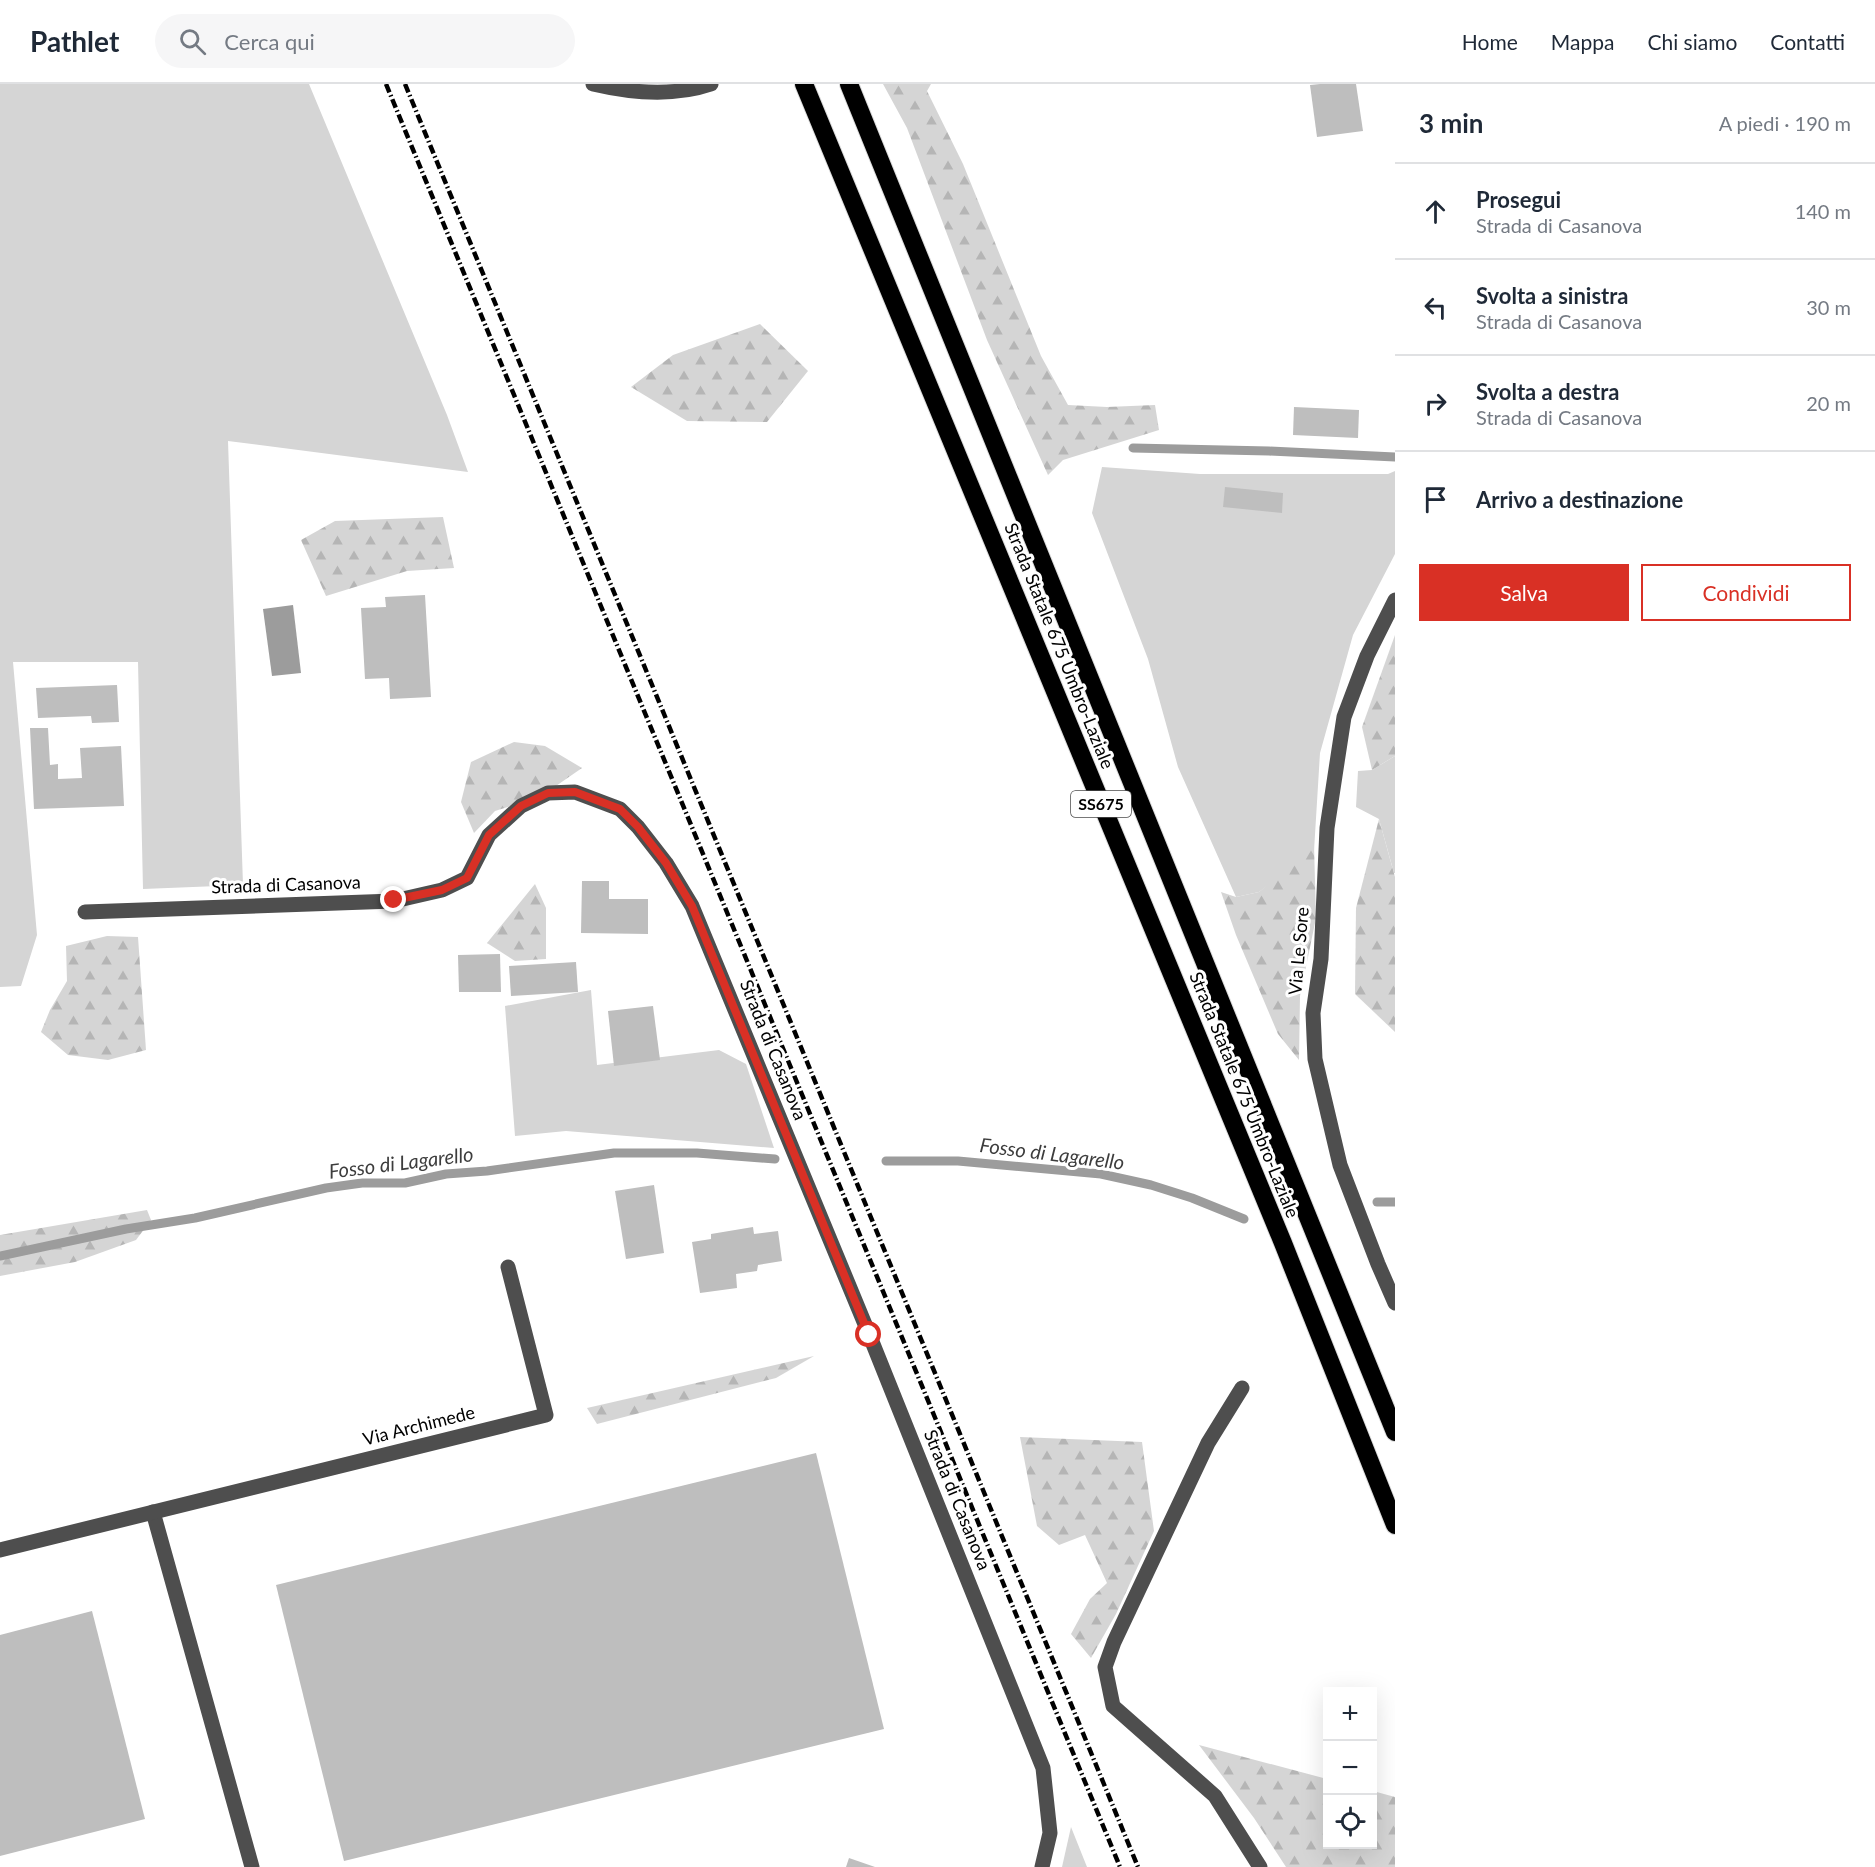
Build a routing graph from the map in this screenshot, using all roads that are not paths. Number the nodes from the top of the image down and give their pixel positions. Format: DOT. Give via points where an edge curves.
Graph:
graph roads {
  1 [pos="593,84"];
  2 [pos="804,84"];
  3 [pos="849,84"];
  4 [pos="703,85"];
  5 [pos="1395,600"];
  6 [pos="85,912"];
  7 [pos="508,1266"];
  8 [pos="1395,1303"];
  9 [pos="1242,1388"];
  10 [pos="1395,1432"];
  11 [pos="153,1512"];
  12 [pos="1395,1525"];
  13 [pos="0,1550"];
  14 [pos="252,1867"];
  15 [pos="1042,1867"];
  16 [pos="1260,1867"];
  1 -- 4 [label="street" via="645,92 684,91"];
  2 -- 12 [label="highway, Strada Statale 675 Umbro-Laziale / SS675"];
  3 -- 10 [label="highway, Strada Statale 675 Umbro-Laziale / SS675"];
  5 -- 8 [label="street, Via Le Sore" via="1367,656 1344,717 1327,828 1321,959 1312,1013 1315,1059 1340,1165"];
  6 -- 15 [label="street, Strada di Casanova" via="394,900 442,890 467,878 489,835 521,806 548,793 575,792 620,809 666,863 692,906 1043,1768 1050,1833"];
  7 -- 11 [label="street, Via Archimede" via="546,1415"];
  9 -- 16 [label="street" via="1208,1443 1105,1667 1113,1706 1215,1796"];
  11 -- 13 [label="street, Via Archimede"];
  11 -- 14 [label="street"];
}
